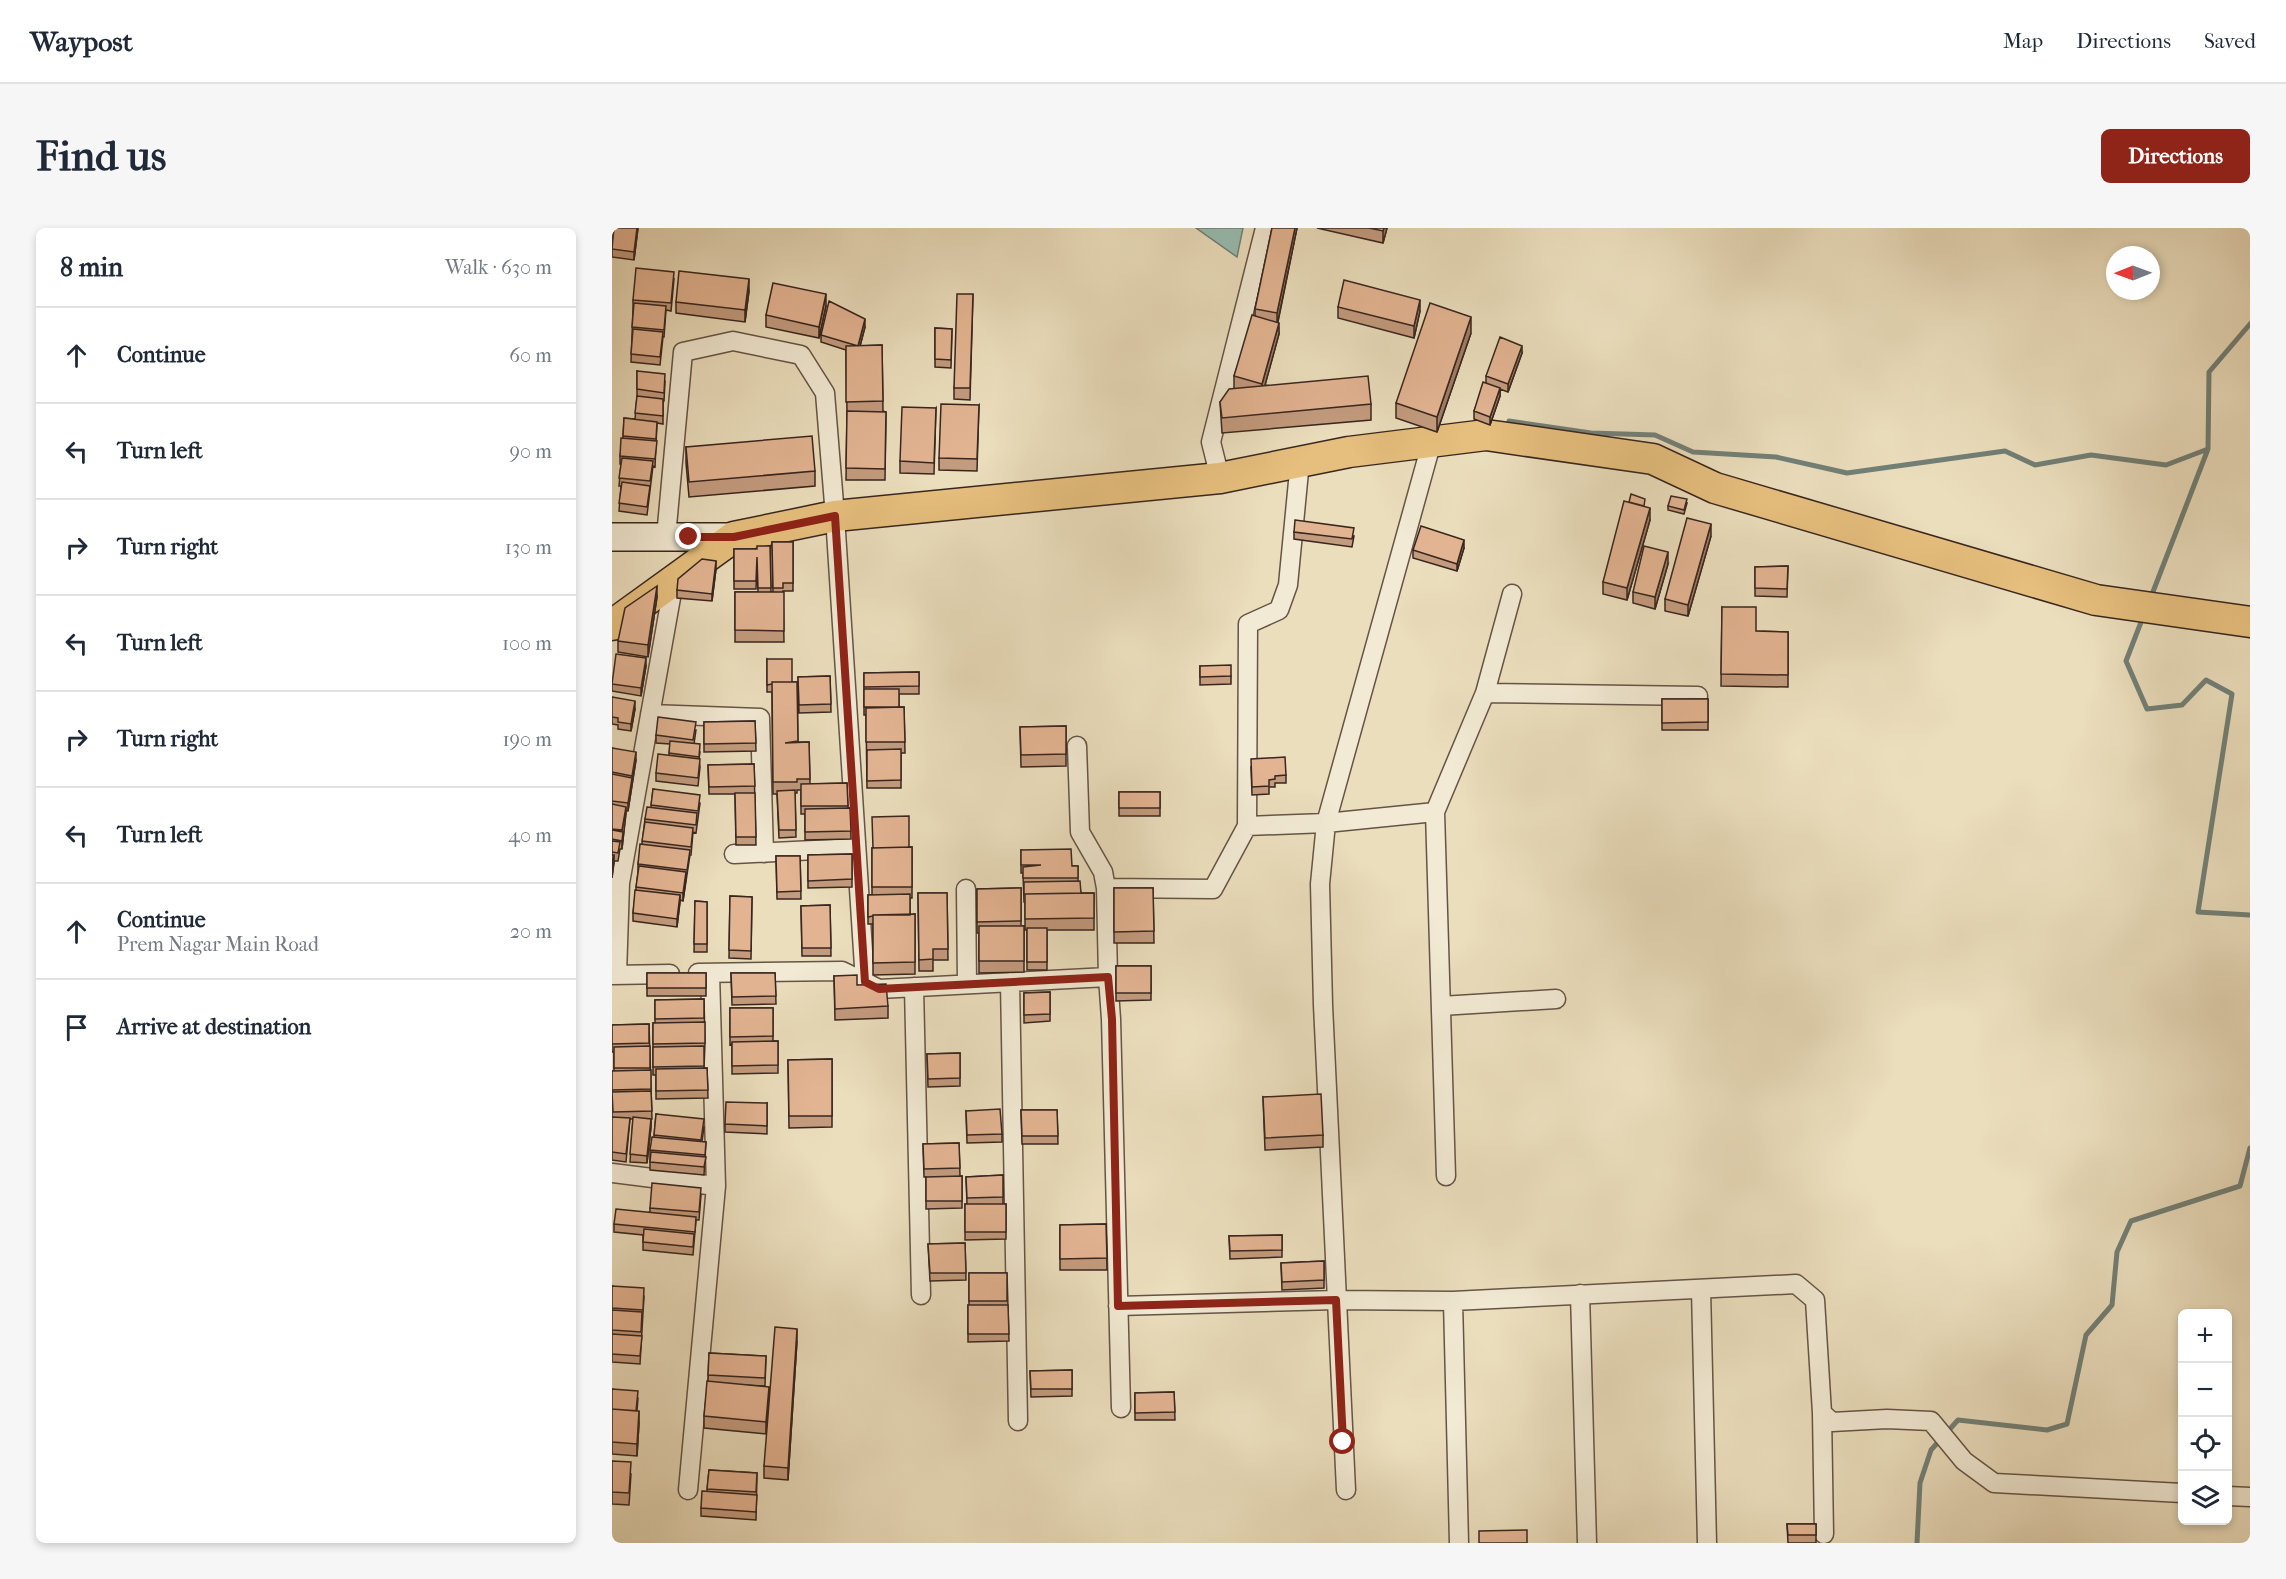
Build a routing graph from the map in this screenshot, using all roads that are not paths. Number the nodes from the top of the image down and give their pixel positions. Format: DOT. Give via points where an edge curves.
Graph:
graph roads {
  1 [pos="1265,228"];
  2 [pos="1432,441"];
  3 [pos="1300,461"];
  4 [pos="1220,478"];
  5 [pos="835,516"];
  6 [pos="612,537"];
  7 [pos="666,537"];
  8 [pos="734,537"];
  9 [pos="674,581"];
  10 [pos="1512,594"];
  11 [pos="2250,622"];
  12 [pos="612,625"];
  13 [pos="1485,693"];
  14 [pos="1698,696"];
  15 [pos="650,714"];
  16 [pos="1077,746"];
  17 [pos="1435,812"];
  18 [pos="1326,823"];
  19 [pos="1247,826"];
  20 [pos="856,848"];
  21 [pos="764,853"];
  22 [pos="734,854"];
  23 [pos="1106,888"];
  24 [pos="966,889"];
  25 [pos="710,973"];
  26 [pos="615,975"];
  27 [pos="1108,977"];
  28 [pos="865,982"];
  29 [pos="1010,982"];
  30 [pos="967,984"];
  31 [pos="914,987"];
  32 [pos="1556,999"];
  33 [pos="1441,1006"];
  34 [pos="612,1173"];
  35 [pos="1446,1176"];
  36 [pos="716,1186"];
  37 [pos="1701,1289"];
  38 [pos="1580,1294"];
  39 [pos="921,1295"];
  40 [pos="1336,1300"];
  41 [pos="1454,1300"];
  42 [pos="1118,1306"];
  43 [pos="1121,1408"];
  44 [pos="1822,1413"];
  45 [pos="1018,1421"];
  46 [pos="688,1490"];
  47 [pos="1346,1490"];
  48 [pos="2178,1493"];
  49 [pos="2232,1496"];
  50 [pos="2250,1497"];
  51 [pos="1824,1534"];
  52 [pos="1459,1543"];
  53 [pos="1587,1543"];
  54 [pos="1707,1543"];
  1 -- 4 [label="street" via="1211,442"];
  2 -- 3 [label="main road"];
  2 -- 11 [label="main road" via="1486,435 1653,459 1715,488 2096,600"];
  2 -- 18 [label="street"];
  3 -- 4 [label="main road"];
  3 -- 19 [label="street" via="1288,585 1279,610 1248,624"];
  4 -- 5 [label="main road"];
  5 -- 7 [label="street" via="825,393 801,355 733,341 683,352"];
  5 -- 8 [label="main road"];
  5 -- 20 [label="street"];
  6 -- 7 [label="street"];
  7 -- 8 [label="street"];
  8 -- 9 [label="main road"];
  9 -- 12 [label="main road"];
  9 -- 15 [label="street"];
  10 -- 13 [label="street"];
  13 -- 14 [label="street"];
  13 -- 17 [label="street"];
  15 -- 21 [label="street" via="760,718"];
  15 -- 26 [label="street" via="620,883"];
  16 -- 23 [label="street" via="1080,832 1103,872"];
  17 -- 18 [label="street"];
  17 -- 33 [label="street"];
  18 -- 19 [label="street"];
  18 -- 40 [label="street" via="1320,884"];
  19 -- 23 [label="street" via="1213,889"];
  20 -- 21 [label="street"];
  20 -- 28 [label="street"];
  21 -- 22 [label="street"];
  23 -- 27 [label="street"];
  24 -- 30 [label="street"];
  25 -- 26 [label="street"];
  25 -- 28 [label="street" via="842,971"];
  25 -- 36 [label="street"];
  27 -- 29 [label="street"];
  27 -- 42 [label="street"];
  28 -- 31 [label="street" via="879,989"];
  29 -- 30 [label="street"];
  29 -- 45 [label="street"];
  30 -- 31 [label="street"];
  31 -- 39 [label="street"];
  32 -- 33 [label="street"];
  33 -- 35 [label="street"];
  34 -- 36 [label="street"];
  36 -- 46 [label="street"];
  37 -- 38 [label="street"];
  37 -- 44 [label="street" via="1796,1284 1815,1300"];
  37 -- 54 [label="street"];
  38 -- 41 [label="street"];
  38 -- 53 [label="street"];
  40 -- 41 [label="street"];
  40 -- 42 [label="street"];
  40 -- 47 [label="street"];
  41 -- 52 [label="street"];
  42 -- 43 [label="street"];
  44 -- 48 [label="street" via="1832,1422 1931,1421 1964,1461 1994,1483"];
  44 -- 51 [label="street"];
  49 -- 50 [label="street"];
}
